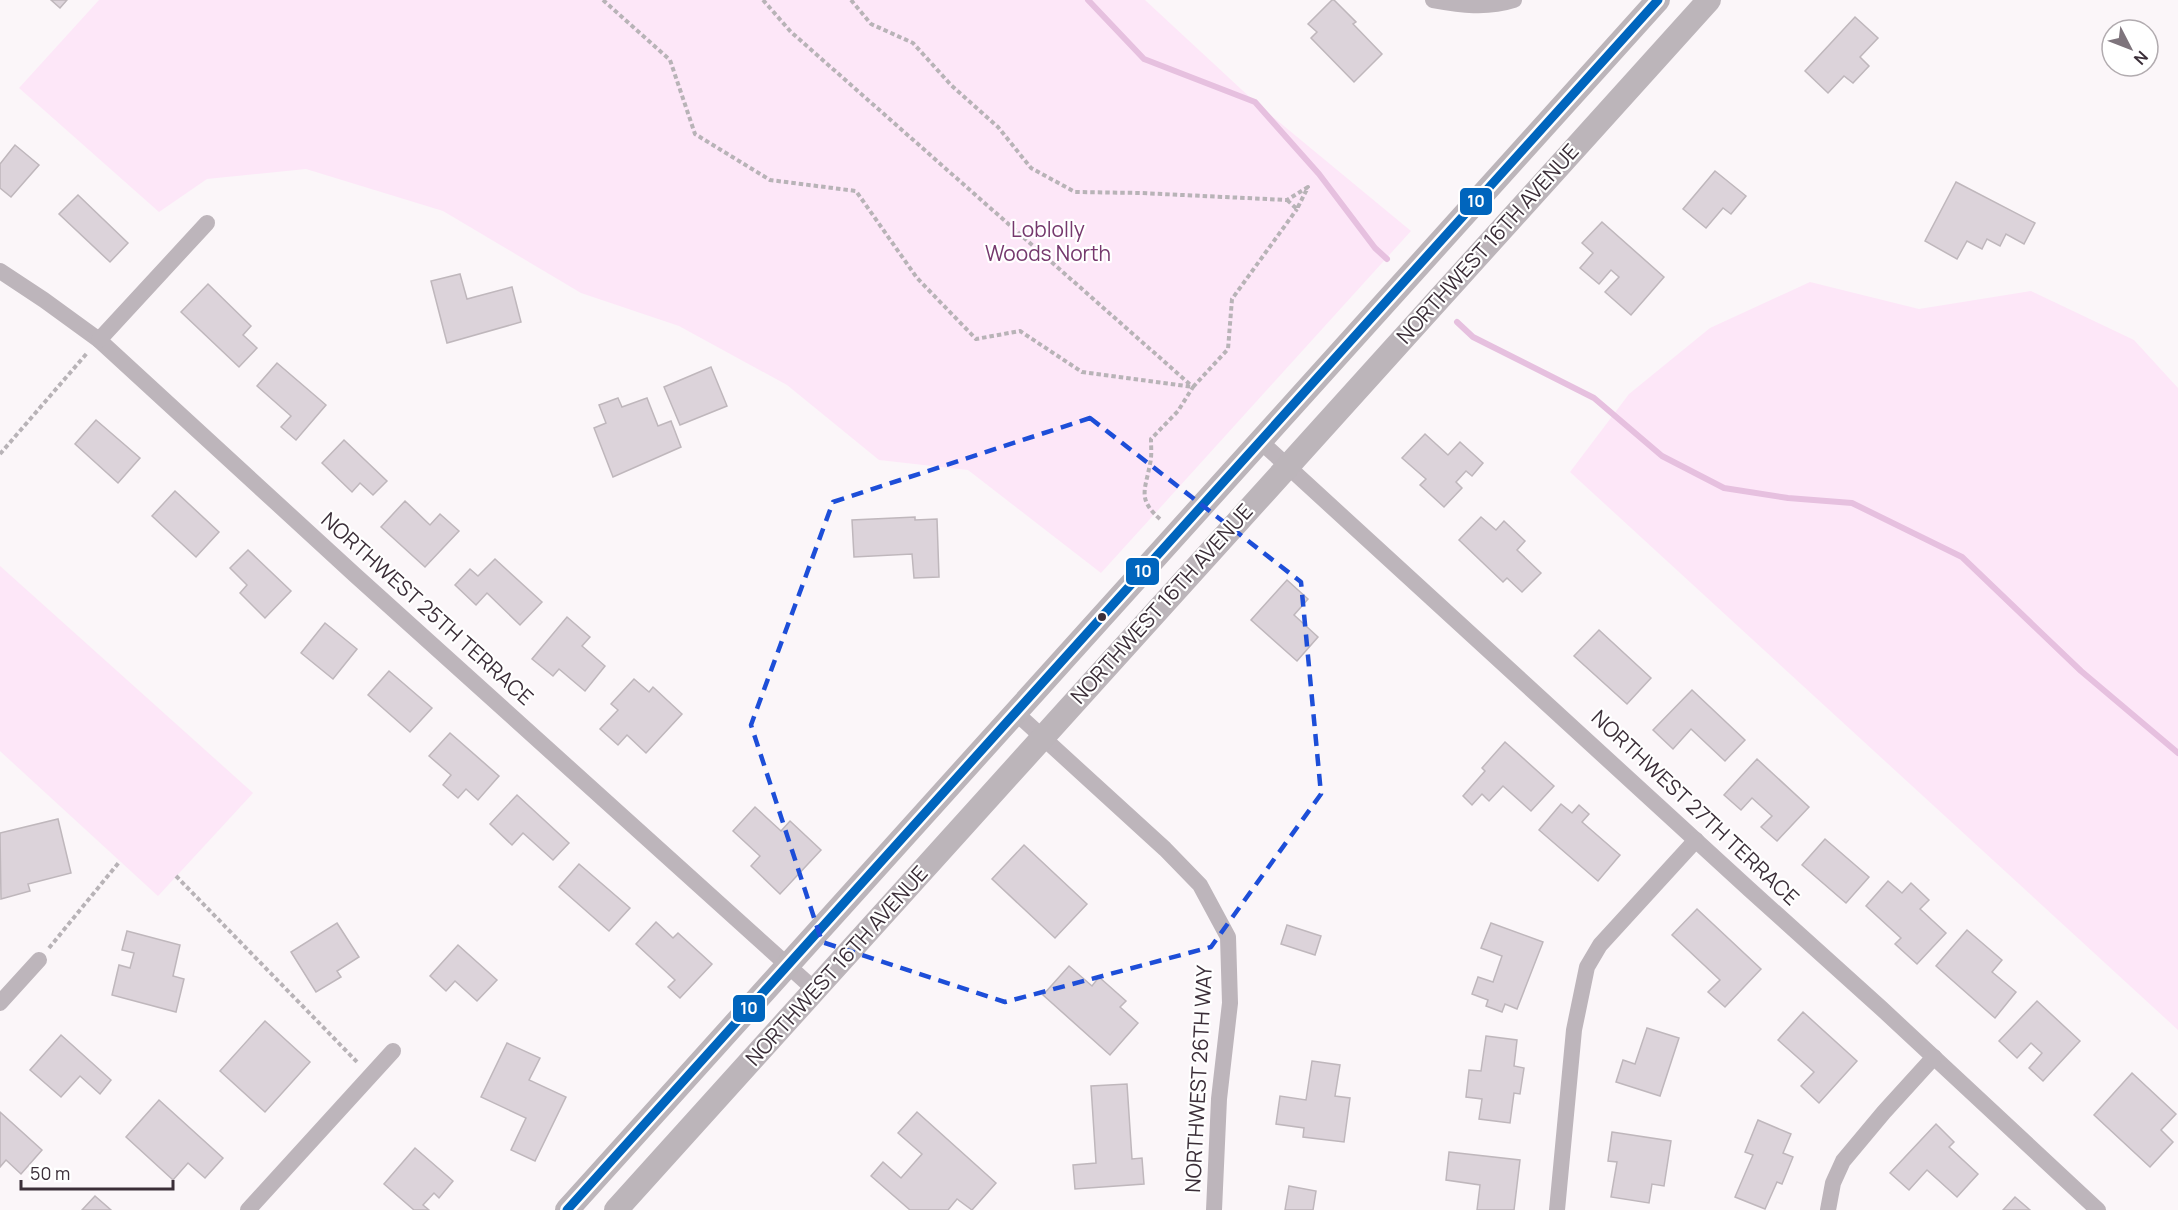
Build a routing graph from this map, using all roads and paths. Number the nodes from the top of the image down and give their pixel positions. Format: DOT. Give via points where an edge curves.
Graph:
graph roads {
  1 [pos="603,0"];
  2 [pos="763,0"];
  3 [pos="851,0"];
  4 [pos="1433,0"];
  5 [pos="1658,0"];
  6 [pos="1709,0"];
  7 [pos="1506,2"];
  8 [pos="1516,158"];
  9 [pos="1543,182"];
  10 [pos="1287,200"];
  11 [pos="1297,209"];
  12 [pos="207,223"];
  13 [pos="0,271"];
  14 [pos="99,340"];
  15 [pos="1193,387"];
  16 [pos="1260,441"];
  17 [pos="0,454"];
  18 [pos="1288,464"];
  19 [pos="1163,522"];
  20 [pos="1016,713"];
  21 [pos="1042,737"];
  22 [pos="1696,840"];
  23 [pos="120,861"];
  24 [pos="177,876"];
  25 [pos="39,960"];
  26 [pos="788,965"];
  27 [pos="815,990"];
  28 [pos="0,1003"];
  29 [pos="393,1051"];
  30 [pos="1934,1057"];
  31 [pos="370,1076"];
  32 [pos="248,1210"];
  33 [pos="567,1210"];
  34 [pos="616,1210"];
  35 [pos="1214,1210"];
  36 [pos="1557,1210"];
  37 [pos="1828,1210"];
  38 [pos="2098,1210"];
  1 -- 15 [label="path" via="670,60 695,134 770,180 856,191 917,279 976,339 1020,331 1082,372"];
  2 -- 15 [label="path" via="791,32"];
  3 -- 10 [label="path" via="871,24 913,43 951,85 998,127 1031,168 1075,192"];
  4 -- 7 [label="street" via="1469,7"];
  5 -- 8 [label="main road, NORTHWEST 16TH AVENUE"];
  6 -- 9 [label="main road, NORTHWEST 16TH AVENUE"];
  8 -- 9 [label="main road"];
  8 -- 16 [label="main road, NORTHWEST 16TH AVENUE"];
  9 -- 18 [label="main road, NORTHWEST 16TH AVENUE"];
  10 -- 11 [label="path"];
  10 -- 11 [label="path" via="1308,187"];
  11 -- 15 [label="path" via="1232,299 1228,350"];
  12 -- 14 [label="street"];
  13 -- 14 [label="street, NORTHWEST 25TH TERRACE"];
  14 -- 17 [label="path"];
  14 -- 26 [label="street, NORTHWEST 25TH TERRACE"];
  15 -- 19 [label="path" via="1178,411 1151,439 1151,461 1143,492 1149,510"];
  16 -- 18 [label="street, NORTHWEST 27TH TERRACE"];
  16 -- 20 [label="main road, NORTHWEST 16TH AVENUE"];
  18 -- 21 [label="main road, NORTHWEST 16TH AVENUE"];
  18 -- 22 [label="street, NORTHWEST 27TH TERRACE"];
  20 -- 21 [label="street, NORTHWEST 26TH WAY"];
  20 -- 26 [label="main road, NORTHWEST 16TH AVENUE"];
  21 -- 27 [label="main road, NORTHWEST 16TH AVENUE"];
  21 -- 35 [label="street, NORTHWEST 26TH WAY" via="1200,885 1228,937 1230,1003 1219,1099"];
  22 -- 30 [label="street, NORTHWEST 27TH TERRACE"];
  22 -- 36 [label="street" via="1600,945 1587,966 1574,1030"];
  23 -- 25 [label="path"];
  24 -- 31 [label="path"];
  25 -- 28 [label="street"];
  26 -- 27 [label="street, NORTHWEST 25TH TERRACE"];
  26 -- 33 [label="main road, NORTHWEST 16TH AVENUE"];
  27 -- 34 [label="main road, NORTHWEST 16TH AVENUE"];
  29 -- 31 [label="street"];
  30 -- 37 [label="street" via="1843,1161 1833,1183"];
  30 -- 38 [label="street, NORTHWEST 27TH TERRACE"];
  31 -- 32 [label="street"];
}
